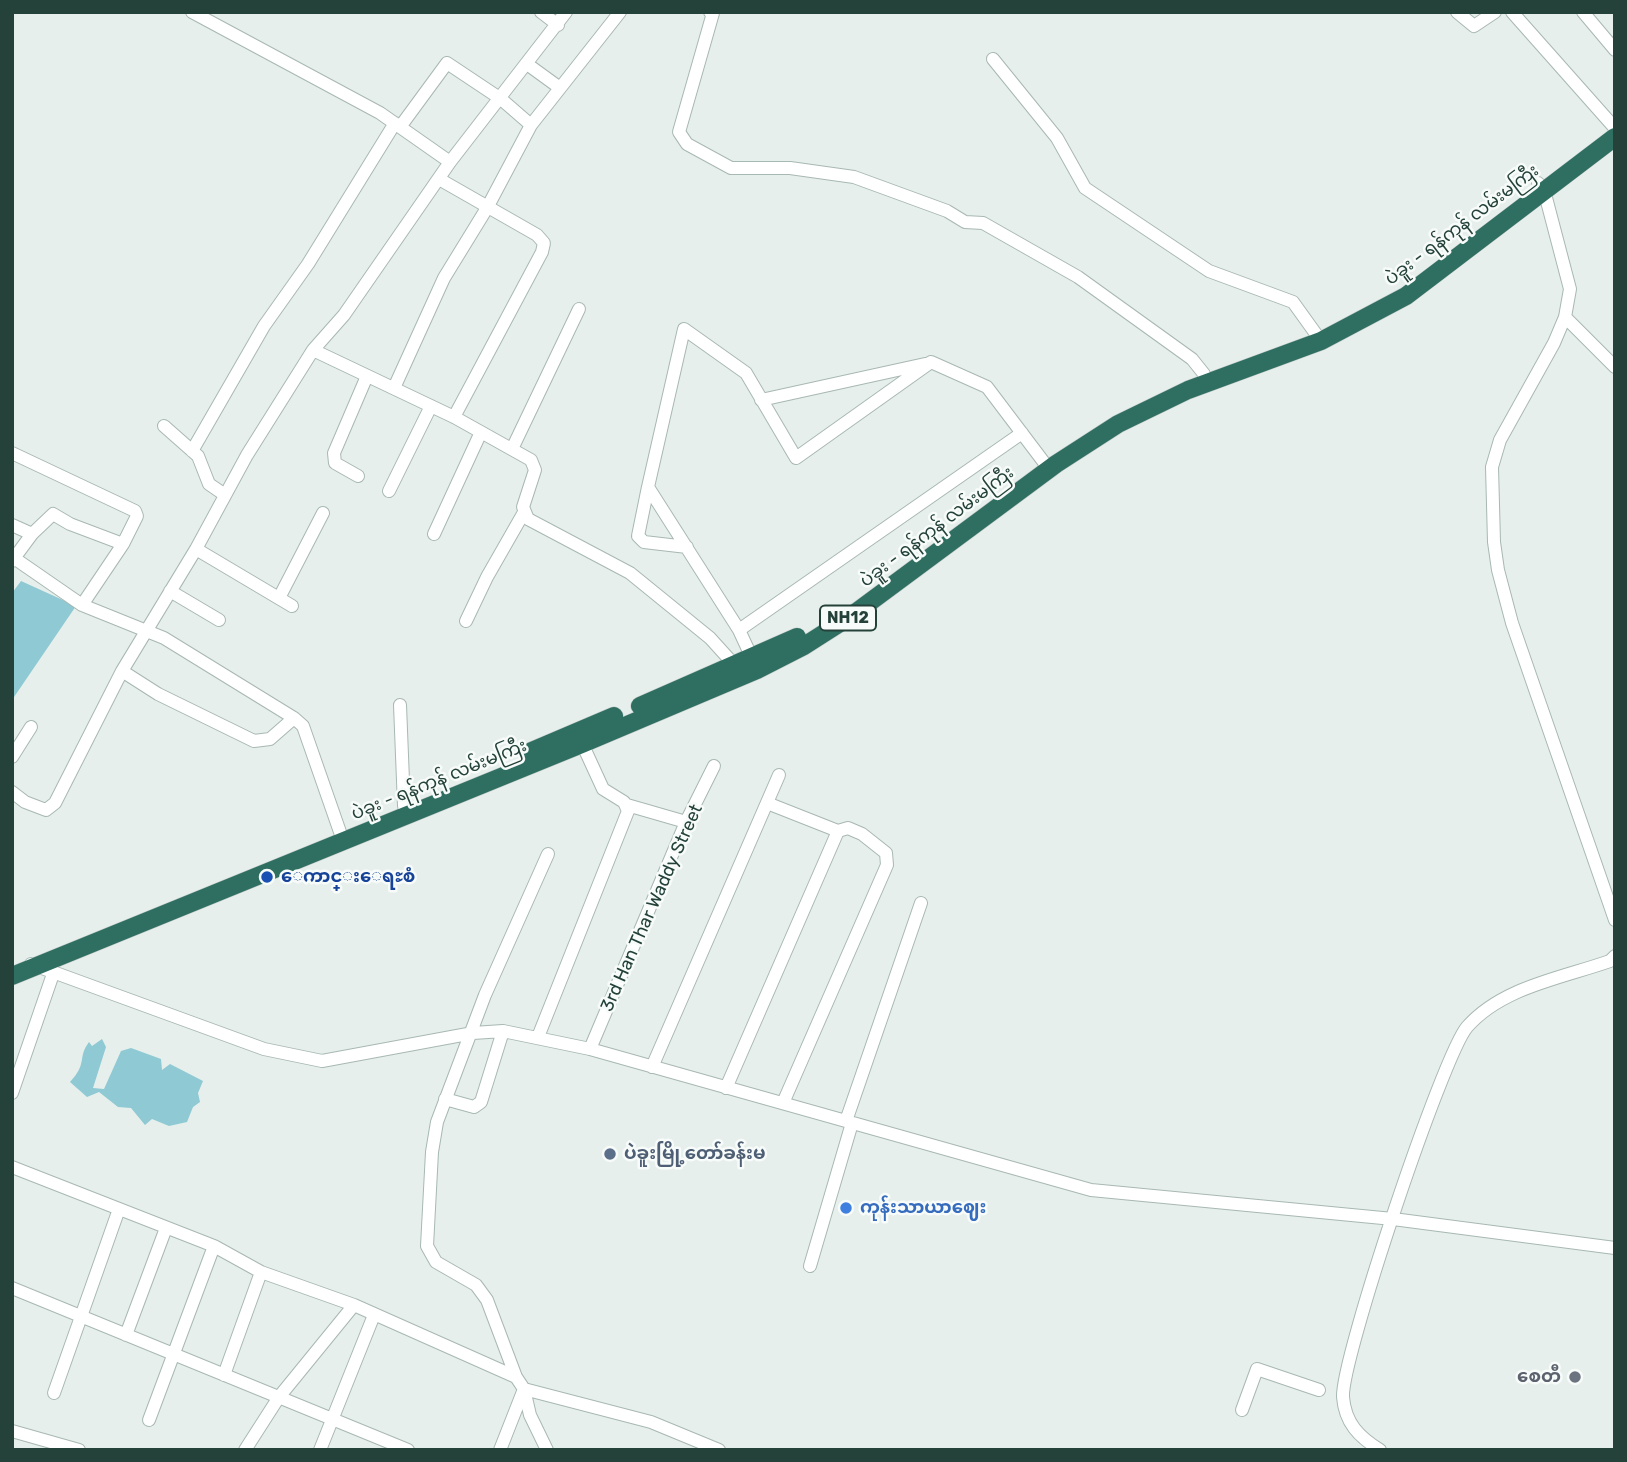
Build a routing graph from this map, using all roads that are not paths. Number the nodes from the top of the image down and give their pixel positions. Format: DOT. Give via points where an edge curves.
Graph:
graph roads {
  1 [pos="192,12"];
  2 [pos="541,12"];
  3 [pos="566,12"];
  4 [pos="620,12"];
  5 [pos="710,12"];
  6 [pos="1457,12"];
  7 [pos="1495,12"];
  8 [pos="1512,12"];
  9 [pos="1583,12"];
  10 [pos="558,25"];
  11 [pos="1615,50"];
  12 [pos="993,59"];
  13 [pos="527,64"];
  14 [pos="560,88"];
  15 [pos="501,99"];
  16 [pos="397,125"];
  17 [pos="531,125"];
  18 [pos="1614,130"];
  19 [pos="450,162"];
  20 [pos="439,179"];
  21 [pos="1541,186"];
  22 [pos="487,208"];
  23 [pos="579,309"];
  24 [pos="1565,317"];
  25 [pos="1317,336"];
  26 [pos="313,350"];
  27 [pos="931,362"];
  28 [pos="1615,367"];
  29 [pos="1204,374"];
  30 [pos="368,376"];
  31 [pos="394,388"];
  32 [pos="761,400"];
  33 [pos="431,406"];
  34 [pos="454,417"];
  35 [pos="164,426"];
  36 [pos="481,432"];
  37 [pos="1022,433"];
  38 [pos="512,449"];
  39 [pos="192,451"];
  40 [pos="12,453"];
  41 [pos="1046,466"];
  42 [pos="358,476"];
  43 [pos="648,487"];
  44 [pos="388,491"];
  45 [pos="225,495"];
  46 [pos="323,513"];
  47 [pos="523,514"];
  48 [pos="12,525"];
  49 [pos="32,534"];
  50 [pos="434,534"];
  51 [pos="123,544"];
  52 [pos="687,547"];
  53 [pos="196,549"];
  54 [pos="13,559"];
  55 [pos="170,591"];
  56 [pos="279,598"];
  57 [pos="82,605"];
  58 [pos="292,606"];
  59 [pos="219,620"];
  60 [pos="466,621"];
  61 [pos="738,630"];
  62 [pos="148,631"];
  63 [pos="743,666"];
  64 [pos="121,671"];
  65 [pos="400,705"];
  66 [pos="294,718"];
  67 [pos="31,727"];
  68 [pos="579,738"];
  69 [pos="12,757"];
  70 [pos="714,766"];
  71 [pos="779,775"];
  72 [pos="12,792"];
  73 [pos="767,803"];
  74 [pos="627,805"];
  75 [pos="404,806"];
  76 [pos="686,822"];
  77 [pos="838,831"];
  78 [pos="340,832"];
  79 [pos="548,854"];
  80 [pos="921,903"];
  81 [pos="1615,920"];
  82 [pos="1615,956"];
  83 [pos="24,971"];
  84 [pos="503,1031"];
  85 [pos="472,1032"];
  86 [pos="538,1037"];
  87 [pos="590,1049"];
  88 [pos="652,1067"];
  89 [pos="726,1088"];
  90 [pos="12,1093"];
  91 [pos="445,1099"];
  92 [pos="783,1103"];
  93 [pos="849,1122"];
  94 [pos="12,1167"];
  95 [pos="119,1209"];
  96 [pos="1393,1219"];
  97 [pos="166,1228"];
  98 [pos="214,1246"];
  99 [pos="1615,1248"];
  100 [pos="810,1266"];
  101 [pos="261,1272"];
  102 [pos="12,1288"];
  103 [pos="354,1305"];
  104 [pos="374,1315"];
  105 [pos="83,1319"];
  106 [pos="126,1335"];
  107 [pos="173,1354"];
  108 [pos="224,1375"];
  109 [pos="516,1377"];
  110 [pos="1343,1383"];
  111 [pos="524,1389"];
  112 [pos="54,1393"];
  113 [pos="279,1397"];
  114 [pos="1242,1410"];
  115 [pos="149,1420"];
  116 [pos="334,1420"];
  117 [pos="12,1430"];
  118 [pos="403,1449"];
  119 [pos="79,1450"];
  120 [pos="245,1450"];
  121 [pos="320,1450"];
  122 [pos="500,1450"];
  123 [pos="547,1450"];
  124 [pos="719,1450"];
  125 [pos="1380,1450"];
  1 -- 16 [label="street"];
  2 -- 10 [label="street"];
  3 -- 10 [label="street"];
  4 -- 14 [label="street"];
  5 -- 29 [label="street" via="679,132 687,144 719,164 739,170 790,167 854,177 965,222 983,223 1097,289 1192,359"];
  6 -- 7 [label="street" via="1474,26"];
  8 -- 18 [label="street"];
  9 -- 11 [label="street"];
  10 -- 13 [label="street"];
  12 -- 25 [label="street" via="1057,138 1085,188 1209,271 1293,302"];
  13 -- 14 [label="street"];
  13 -- 15 [label="street"];
  14 -- 17 [label="street"];
  15 -- 16 [label="street" via="447,63"];
  15 -- 17 [label="street"];
  15 -- 19 [label="street"];
  16 -- 19 [label="street"];
  16 -- 39 [label="street" via="264,326"];
  17 -- 22 [label="street"];
  18 -- 21 [label="highway, ပဲခူး - ရန်ကုန် လမ်းမကြီး / NH12"];
  19 -- 20 [label="street"];
  20 -- 22 [label="street"];
  20 -- 26 [label="street" via="381,265"];
  21 -- 24 [label="street" via="1570,289"];
  21 -- 25 [label="highway, ပဲခူး - ရန်ကုန် လမ်းမကြီး / NH12" via="1406,296 1363,321"];
  22 -- 31 [label="street" via="444,278"];
  22 -- 34 [label="street" via="544,243"];
  23 -- 38 [label="street"];
  24 -- 28 [label="street"];
  24 -- 81 [label="street" via="1500,440 1492,467 1494,542 1513,623"];
  25 -- 29 [label="highway, ပဲခူး - ရန်ကုန် လမ်းမကြီး / NH12"];
  25 -- 41 [label="highway, ပဲခူး - ရန်ကုန် လမ်းမကြီး / NH12" via="1188,390"];
  26 -- 30 [label="street"];
  26 -- 45 [label="street"];
  27 -- 32 [label="street"];
  27 -- 32 [label="street" via="796,458"];
  27 -- 37 [label="street" via="988,387"];
  29 -- 41 [label="highway, ပဲခူး - ရန်ကုန် လမ်းမကြီး / NH12" via="1114,416"];
  30 -- 31 [label="street"];
  30 -- 42 [label="street" via="334,453 335,463"];
  31 -- 33 [label="street"];
  32 -- 43 [label="street" via="746,373 684,329"];
  33 -- 34 [label="street"];
  33 -- 44 [label="street"];
  34 -- 36 [label="street"];
  35 -- 39 [label="street"];
  36 -- 38 [label="street"];
  36 -- 50 [label="street"];
  37 -- 41 [label="street"];
  37 -- 61 [label="street"];
  38 -- 47 [label="street" via="531,460 536,470"];
  39 -- 45 [label="street" via="204,466 208,484"];
  40 -- 51 [label="street" via="135,511 137,516"];
  41 -- 63 [label="highway, ပဲခူး - ရန်ကုန် လမ်းမကြီး / NH12" via="851,616 804,646"];
  43 -- 52 [label="street"];
  43 -- 52 [label="street" via="638,536 644,542"];
  45 -- 53 [label="street"];
  46 -- 56 [label="street"];
  47 -- 60 [label="street"];
  47 -- 63 [label="street" via="630,573"];
  48 -- 49 [label="street"];
  49 -- 51 [label="street" via="53,514"];
  49 -- 54 [label="street"];
  51 -- 57 [label="street"];
  52 -- 61 [label="street"];
  53 -- 55 [label="street"];
  53 -- 56 [label="street"];
  54 -- 57 [label="street"];
  55 -- 59 [label="street"];
  55 -- 62 [label="street"];
  56 -- 58 [label="street"];
  57 -- 62 [label="street"];
  61 -- 63 [label="street"];
  62 -- 64 [label="street"];
  62 -- 66 [label="street"];
  63 -- 68 [label="highway, ပဲခူး - ရန်ကုန် လမ်းမကြီး / NH12"];
  64 -- 66 [label="street" via="254,741 270,740"];
  64 -- 72 [label="street" via="55,803 46,810"];
  65 -- 75 [label="street"];
  66 -- 78 [label="street" via="303,726"];
  67 -- 69 [label="street"];
  68 -- 74 [label="street" via="603,789"];
  68 -- 75 [label="highway, ပဲခူး - ရန်ကုန် လမ်းမကြီး / NH12"];
  68 -- 83 [label="highway, ပဲခူး - ရန်ကုန် လမ်းမကြီး / NH12"];
  70 -- 76 [label="street, 3rd Han Thar Waddy Street"];
  71 -- 73 [label="street"];
  73 -- 77 [label="street"];
  73 -- 88 [label="street"];
  74 -- 76 [label="street"];
  74 -- 86 [label="street"];
  75 -- 78 [label="highway, ပဲခူး - ရန်ကုန် လမ်းမကြီး / NH12"];
  76 -- 87 [label="street, 3rd Han Thar Waddy Street"];
  77 -- 89 [label="street"];
  77 -- 92 [label="street" via="848,828 862,834 886,853 887,865"];
  78 -- 83 [label="highway, ပဲခူး - ရန်ကုန် လမ်းမကြီး / NH12"];
  79 -- 85 [label="street"];
  80 -- 93 [label="street"];
  82 -- 96 [label="street" via="1504,998 1465,1029 1450,1057"];
  83 -- 85 [label="street" via="264,1049 322,1061"];
  83 -- 90 [label="street"];
  84 -- 85 [label="street"];
  84 -- 86 [label="street"];
  84 -- 91 [label="street" via="481,1102 474,1107"];
  85 -- 91 [label="street"];
  86 -- 87 [label="street"];
  87 -- 88 [label="street"];
  88 -- 89 [label="street"];
  89 -- 92 [label="street"];
  91 -- 109 [label="street" via="432,1152 427,1246 436,1262 476,1285"];
  92 -- 93 [label="street"];
  93 -- 96 [label="street" via="1091,1190"];
  93 -- 100 [label="street"];
  94 -- 95 [label="street"];
  95 -- 97 [label="street"];
  95 -- 105 [label="street"];
  96 -- 99 [label="street"];
  96 -- 110 [label="street"];
  97 -- 98 [label="street"];
  97 -- 106 [label="street"];
  98 -- 101 [label="street"];
  98 -- 107 [label="street"];
  101 -- 103 [label="street"];
  101 -- 108 [label="street"];
  102 -- 105 [label="street"];
  103 -- 104 [label="street"];
  103 -- 113 [label="street"];
  104 -- 109 [label="street"];
  104 -- 116 [label="street"];
  105 -- 106 [label="street"];
  105 -- 112 [label="street"];
  106 -- 107 [label="street"];
  107 -- 108 [label="street"];
  107 -- 115 [label="street"];
  108 -- 113 [label="street"];
  109 -- 111 [label="street"];
  110 -- 114 [label="street" via="1317,1391 1257,1369"];
  110 -- 125 [label="street" via="1349,1423"];
  111 -- 122 [label="street"];
  111 -- 123 [label="street" via="530,1415"];
  111 -- 124 [label="street" via="651,1422"];
  113 -- 116 [label="street"];
  113 -- 120 [label="street"];
  116 -- 118 [label="street"];
  116 -- 121 [label="street"];
  117 -- 119 [label="street"];
}
